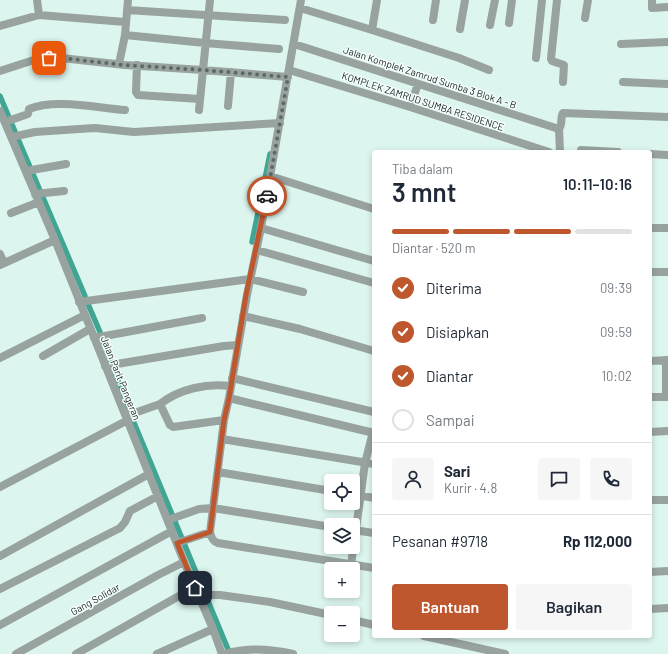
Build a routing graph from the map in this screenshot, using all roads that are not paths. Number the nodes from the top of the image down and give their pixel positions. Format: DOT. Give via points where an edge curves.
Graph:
graph roads {
  1 [pos="37,0"];
  2 [pos="128,0"];
  3 [pos="210,0"];
  4 [pos="377,0"];
  5 [pos="436,0"];
  6 [pos="465,0"];
  7 [pos="495,0"];
  8 [pos="512,0"];
  9 [pos="542,0"];
  10 [pos="557,0"];
  11 [pos="588,0"];
  12 [pos="652,0"];
  13 [pos="300,4"];
  14 [pos="668,7"];
  15 [pos="128,10"];
  16 [pos="39,15"];
  17 [pos="208,16"];
  18 [pos="585,18"];
  19 [pos="285,20"];
  20 [pos="432,20"];
  21 [pos="125,22"];
  22 [pos="509,23"];
  23 [pos="490,25"];
  24 [pos="0,26"];
  25 [pos="460,29"];
  26 [pos="372,30"];
  27 [pos="125,35"];
  28 [pos="668,42"];
  29 [pos="205,43"];
  30 [pos="294,44"];
  31 [pos="621,44"];
  32 [pos="279,49"];
  33 [pos="536,58"];
  34 [pos="119,64"];
  35 [pos="137,65"];
  36 [pos="203,70"];
  37 [pos="490,70"];
  38 [pos="0,71"];
  39 [pos="231,72"];
  40 [pos="289,73"];
  41 [pos="562,82"];
  42 [pos="623,82"];
  43 [pos="418,84"];
  44 [pos="668,84"];
  45 [pos="200,99"];
  46 [pos="228,106"];
  47 [pos="410,107"];
  48 [pos="125,110"];
  49 [pos="199,110"];
  50 [pos="0,111"];
  51 [pos="668,117"];
  52 [pos="5,122"];
  53 [pos="280,123"];
  54 [pos="560,129"];
  55 [pos="12,137"];
  56 [pos="544,150"];
  57 [pos="560,150"];
  58 [pos="652,154"];
  59 [pos="668,155"];
  60 [pos="66,164"];
  61 [pos="26,171"];
  62 [pos="270,176"];
  63 [pos="64,191"];
  64 [pos="40,193"];
  65 [pos="39,202"];
  66 [pos="372,208"];
  67 [pos="11,214"];
  68 [pos="261,228"];
  69 [pos="652,228"];
  70 [pos="668,228"];
  71 [pos="55,240"];
  72 [pos="257,250"];
  73 [pos="0,254"];
  74 [pos="372,260"];
  75 [pos="2,264"];
  76 [pos="652,272"];
  77 [pos="668,272"];
  78 [pos="250,279"];
  79 [pos="372,282"];
  80 [pos="303,292"];
  81 [pos="79,302"];
  82 [pos="85,315"];
  83 [pos="243,316"];
  84 [pos="202,318"];
  85 [pos="90,329"];
  86 [pos="94,338"];
  87 [pos="238,345"];
  88 [pos="372,350"];
  89 [pos="43,356"];
  90 [pos="0,358"];
  91 [pos="667,360"];
  92 [pos="652,361"];
  93 [pos="109,365"];
  94 [pos="231,382"];
  95 [pos="652,397"];
  96 [pos="667,397"];
  97 [pos="229,398"];
  98 [pos="160,404"];
  99 [pos="372,412"];
  100 [pos="129,416"];
  101 [pos="224,420"];
  102 [pos="668,431"];
  103 [pos="372,432"];
  104 [pos="652,432"];
  105 [pos="372,436"];
  106 [pos="222,438"];
  107 [pos="365,462"];
  108 [pos="372,464"];
  109 [pos="218,472"];
  110 [pos="149,474"];
  111 [pos="360,483"];
  112 [pos="0,487"];
  113 [pos="324,490"];
  114 [pos="158,496"];
  115 [pos="360,496"];
  116 [pos="372,498"];
  117 [pos="652,500"];
  118 [pos="668,500"];
  119 [pos="213,508"];
  120 [pos="168,520"];
  121 [pos="324,526"];
  122 [pos="172,531"];
  123 [pos="360,531"];
  124 [pos="210,532"];
  125 [pos="372,534"];
  126 [pos="181,542"];
  127 [pos="0,556"];
  128 [pos="184,562"];
  129 [pos="333,562"];
  130 [pos="360,566"];
  131 [pos="372,568"];
  132 [pos="668,571"];
  133 [pos="652,572"];
  134 [pos="195,587"];
  135 [pos="2,588"];
  136 [pos="205,598"];
  137 [pos="668,608"];
  138 [pos="652,609"];
  139 [pos="324,614"];
  140 [pos="360,622"];
  141 [pos="0,625"];
  142 [pos="372,625"];
  143 [pos="213,629"];
  144 [pos="433,638"];
  145 [pos="229,653"];
  146 [pos="16,654"];
  147 [pos="76,654"];
  148 [pos="156,654"];
  149 [pos="222,654"];
  150 [pos="293,654"];
  151 [pos="505,654"];
  1 -- 16 [label="street"];
  2 -- 15 [label="street"];
  3 -- 17 [label="street"];
  4 -- 26 [label="street"];
  5 -- 20 [label="street"];
  6 -- 25 [label="street"];
  7 -- 23 [label="street"];
  8 -- 22 [label="street"];
  9 -- 33 [label="street"];
  10 -- 41 [label="street" via="551,59 564,65"];
  11 -- 18 [label="street"];
  12 -- 14 [label="street" via="652,8"];
  13 -- 26 [label="street"];
  13 -- 30 [label="street"];
  15 -- 17 [label="street"];
  15 -- 21 [label="street"];
  16 -- 21 [label="street"];
  16 -- 24 [label="street"];
  17 -- 19 [label="street"];
  17 -- 29 [label="street"];
  21 -- 27 [label="street"];
  26 -- 37 [label="street"];
  27 -- 29 [label="street"];
  27 -- 34 [label="street"];
  28 -- 31 [label="street"];
  29 -- 32 [label="street"];
  29 -- 36 [label="street"];
  30 -- 40 [label="street"];
  30 -- 43 [label="street, Jalan Komplek Zamrud Sumba 3 Blok A - B"];
  34 -- 35 [label="street, KOMPLEK ZAMRUD SUMBA RESIDENCE"];
  34 -- 38 [label="street, KOMPLEK ZAMRUD SUMBA RESIDENCE" via="61,58 37,59"];
  35 -- 36 [label="street, KOMPLEK ZAMRUD SUMBA RESIDENCE"];
  35 -- 45 [label="street" via="138,95"];
  36 -- 39 [label="street, KOMPLEK ZAMRUD SUMBA RESIDENCE"];
  36 -- 45 [label="street"];
  39 -- 40 [label="street, KOMPLEK ZAMRUD SUMBA RESIDENCE"];
  39 -- 46 [label="street"];
  40 -- 47 [label="street, KOMPLEK ZAMRUD SUMBA RESIDENCE"];
  40 -- 53 [label="street"];
  42 -- 44 [label="street"];
  43 -- 47 [label="street"];
  43 -- 54 [label="street, Jalan Komplek Zamrud Sumba 3 Blok A - B"];
  45 -- 49 [label="street"];
  47 -- 56 [label="street, KOMPLEK ZAMRUD SUMBA RESIDENCE"];
  48 -- 52 [label="street" via="60,104 37,106 29,109 28,114"];
  50 -- 52 [label="street, Jalan Parit Pangeran"];
  51 -- 54 [label="street" via="563,112"];
  52 -- 55 [label="street, Jalan Parit Pangeran"];
  53 -- 55 [label="street" via="134,132 95,128 36,132"];
  53 -- 62 [label="street"];
  54 -- 57 [label="street"];
  55 -- 61 [label="street, Jalan Parit Pangeran"];
  58 -- 59 [label="street"];
  60 -- 61 [label="street"];
  61 -- 64 [label="street, Jalan Parit Pangeran"];
  62 -- 66 [label="street"];
  62 -- 68 [label="street"];
  63 -- 64 [label="street"];
  64 -- 65 [label="street, Jalan Parit Pangeran"];
  65 -- 67 [label="street"];
  65 -- 71 [label="street, Jalan Parit Pangeran"];
  68 -- 72 [label="street"];
  68 -- 74 [label="street"];
  69 -- 70 [label="street"];
  71 -- 75 [label="street"];
  71 -- 81 [label="street, Jalan Parit Pangeran"];
  72 -- 78 [label="street"];
  72 -- 79 [label="street"];
  73 -- 75 [label="street"];
  76 -- 77 [label="street"];
  78 -- 80 [label="street"];
  78 -- 81 [label="street"];
  78 -- 83 [label="street"];
  81 -- 82 [label="street, Jalan Parit Pangeran"];
  82 -- 85 [label="street, Jalan Parit Pangeran"];
  82 -- 90 [label="street"];
  83 -- 87 [label="street"];
  83 -- 88 [label="street" via="300,329"];
  84 -- 86 [label="street"];
  85 -- 86 [label="street, Jalan Parit Pangeran"];
  85 -- 89 [label="street"];
  86 -- 93 [label="street, Jalan Parit Pangeran"];
  87 -- 93 [label="street"];
  87 -- 94 [label="street"];
  91 -- 92 [label="street"];
  91 -- 96 [label="street"];
  93 -- 100 [label="street, Jalan Parit Pangeran"];
  94 -- 97 [label="street"];
  94 -- 98 [label="street" via="168,397"];
  94 -- 99 [label="street"];
  95 -- 96 [label="street"];
  97 -- 101 [label="street"];
  97 -- 103 [label="street"];
  98 -- 100 [label="street"];
  98 -- 101 [label="street" via="170,426"];
  100 -- 110 [label="street, Jalan Parit Pangeran"];
  100 -- 112 [label="street"];
  101 -- 106 [label="street"];
  102 -- 104 [label="street"];
  105 -- 107 [label="street"];
  106 -- 107 [label="street"];
  106 -- 109 [label="street"];
  107 -- 108 [label="street"];
  107 -- 111 [label="street"];
  109 -- 113 [label="street"];
  109 -- 119 [label="street"];
  110 -- 114 [label="street, Jalan Parit Pangeran"];
  110 -- 127 [label="street"];
  114 -- 120 [label="street, Jalan Parit Pangeran"];
  114 -- 135 [label="street" via="130,511 120,528"];
  115 -- 116 [label="street"];
  117 -- 118 [label="street"];
  119 -- 120 [label="street" via="199,509"];
  119 -- 121 [label="street"];
  119 -- 124 [label="street"];
  120 -- 122 [label="street, Jalan Parit Pangeran"];
  122 -- 126 [label="street, Jalan Parit Pangeran"];
  122 -- 141 [label="street"];
  123 -- 125 [label="street"];
  124 -- 126 [label="street"];
  124 -- 129 [label="street" via="211,538 218,543"];
  126 -- 128 [label="street, Jalan Parit Pangeran"];
  128 -- 134 [label="street, Jalan Parit Pangeran"];
  128 -- 146 [label="street, Gang Solidar"];
  130 -- 131 [label="street"];
  132 -- 133 [label="street"];
  134 -- 136 [label="street, Jalan Parit Pangeran"];
  134 -- 147 [label="street"];
  136 -- 139 [label="street" via="220,595"];
  136 -- 143 [label="street, Jalan Parit Pangeran"];
  137 -- 138 [label="street"];
  140 -- 142 [label="street"];
  143 -- 148 [label="street"];
  143 -- 149 [label="street, Jalan Parit Pangeran"];
  144 -- 151 [label="street"];
  145 -- 150 [label="street" via="271,650"];
}
